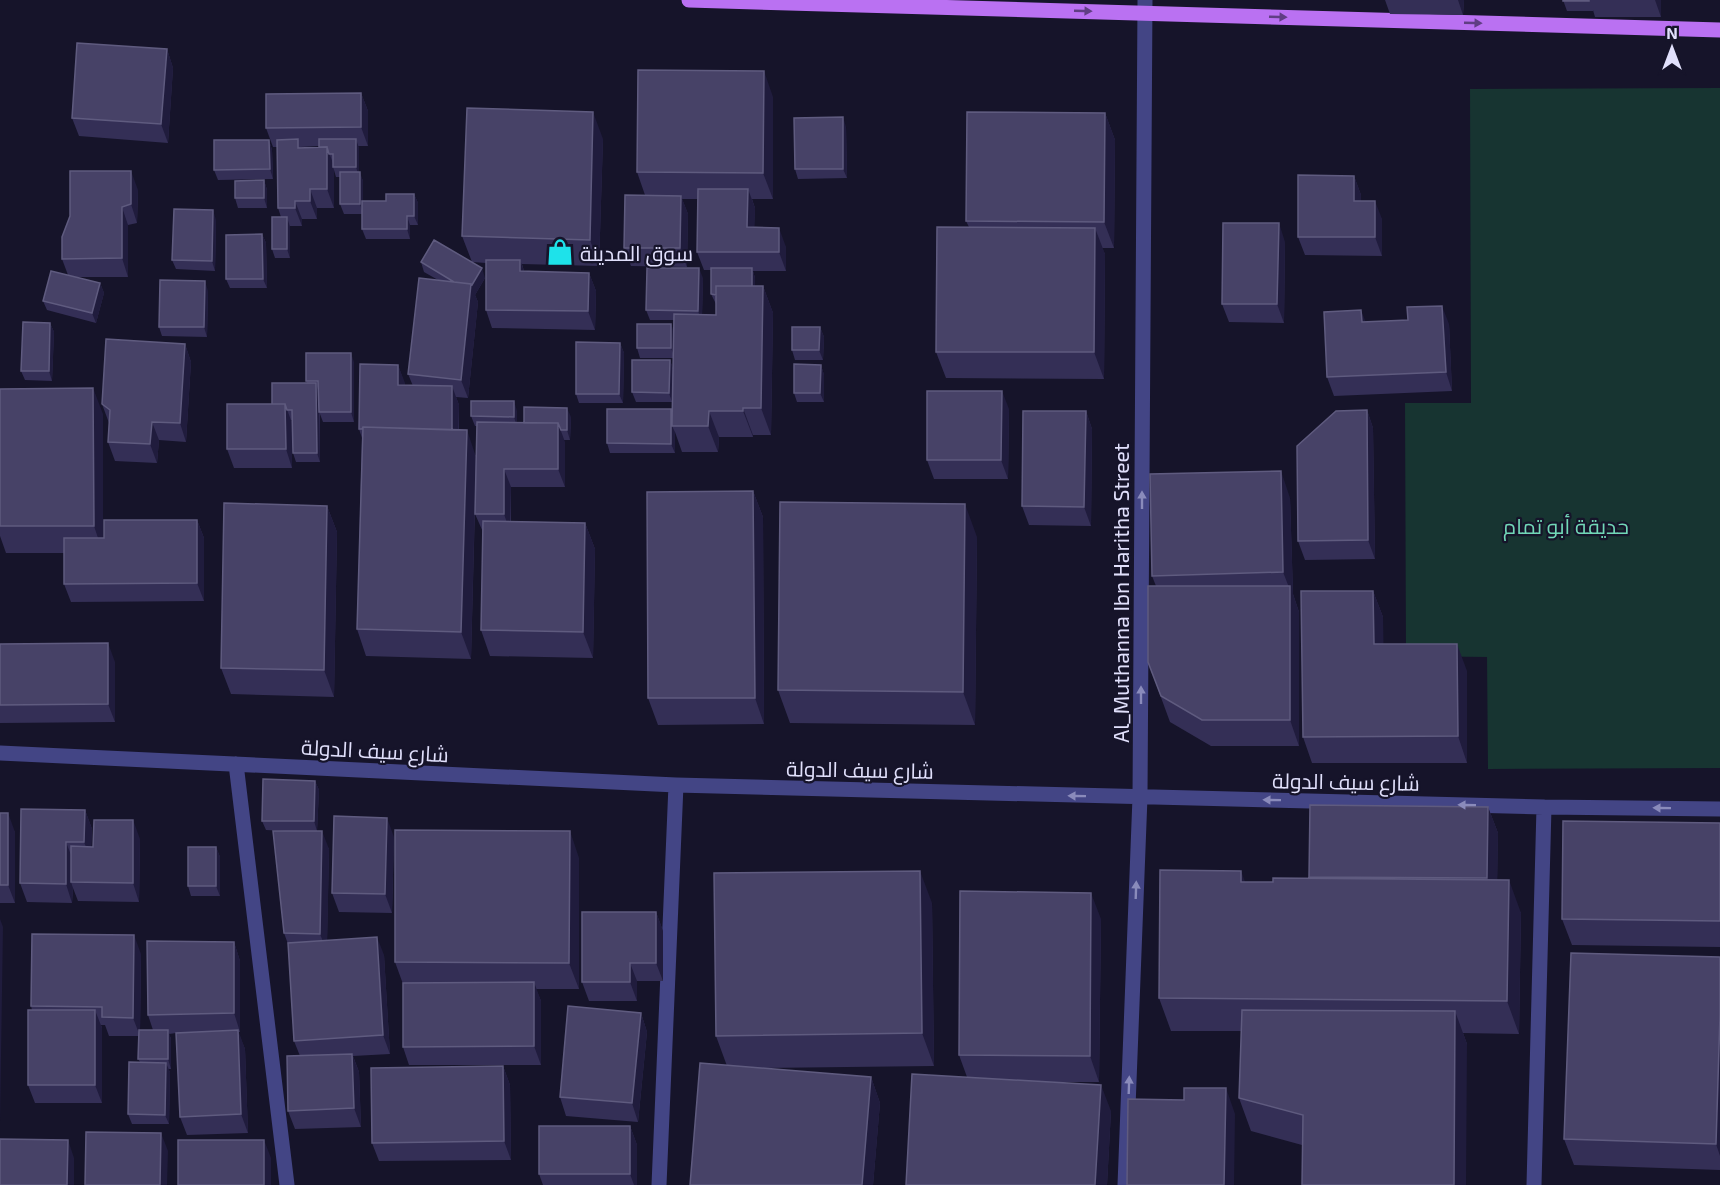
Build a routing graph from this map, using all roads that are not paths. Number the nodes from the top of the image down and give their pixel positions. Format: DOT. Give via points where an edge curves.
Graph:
graph roads {
  1 [pos="689,0"];
  2 [pos="1145,7"];
  3 [pos="1720,30"];
  4 [pos="0,753"];
  5 [pos="236,764"];
  6 [pos="676,785"];
  7 [pos="1140,797"];
  8 [pos="1544,807"];
  9 [pos="1720,809"];
  10 [pos="287,1185"];
  11 [pos="659,1185"];
  12 [pos="1125,1185"];
  13 [pos="1534,1185"];
  1 -- 2 [label="main road, one-way"];
  2 -- 3 [label="main road, one-way"];
  7 -- 2 [label="street, Al_Muthanna Ibn Haritha Street, one-way"];
  4 -- 5 [label="street, شارع سيف الدولة"];
  5 -- 6 [label="street, شارع سيف الدولة"];
  5 -- 10 [label="street"];
  7 -- 6 [label="street, شارع سيف الدولة, one-way"];
  6 -- 11 [label="street"];
  8 -- 7 [label="street, شارع سيف الدولة, one-way"];
  12 -- 7 [label="street, Al_Muthanna Ibn Haritha Street, one-way"];
  9 -- 8 [label="street, شارع سيف الدولة, one-way"];
  8 -- 13 [label="street"];
}
